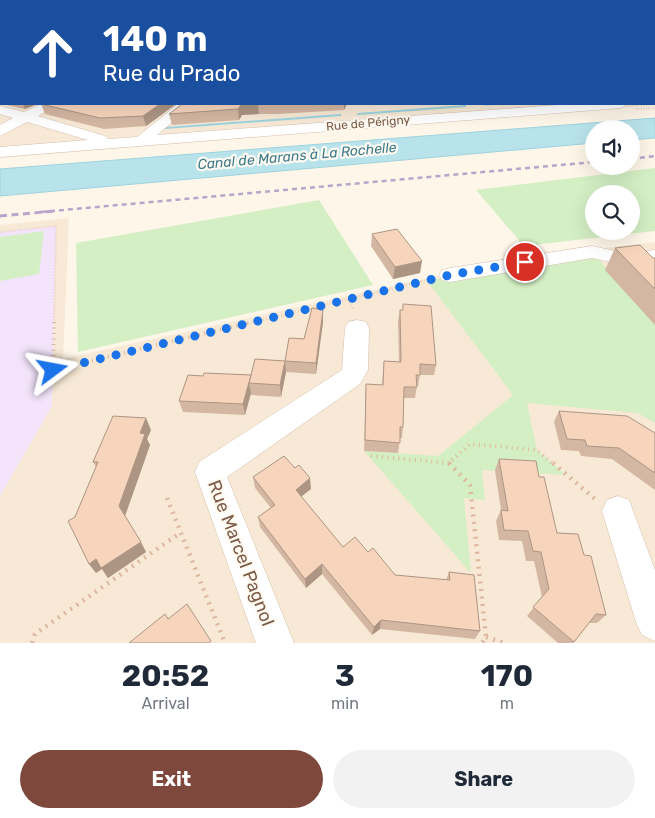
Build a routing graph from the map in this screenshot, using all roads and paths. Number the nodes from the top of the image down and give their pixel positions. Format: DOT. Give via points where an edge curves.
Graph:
graph roads {
  1 [pos="49,105"];
  2 [pos="185,105"];
  3 [pos="594,105"];
  4 [pos="478,109"];
  5 [pos="0,110"];
  6 [pos="25,117"];
  7 [pos="0,131"];
  8 [pos="141,141"];
  9 [pos="114,143"];
  10 [pos="0,152"];
  11 [pos="0,232"];
  12 [pos="655,256"];
  13 [pos="450,275"];
  14 [pos="357,328"];
  15 [pos="371,456"];
  16 [pos="449,463"];
  17 [pos="167,498"];
  18 [pos="618,511"];
  19 [pos="180,533"];
  20 [pos="655,622"];
  21 [pos="486,637"];
  22 [pos="32,643"];
  23 [pos="225,643"];
  24 [pos="275,643"];
  25 [pos="482,643"];
  26 [pos="504,643"];
  1 -- 6 [label="street"];
  2 -- 8 [label="street"];
  3 -- 4 [label="street, Rue de Périgny"];
  4 -- 8 [label="street, Rue de Périgny"];
  5 -- 6 [label="street, Rue de Périgny"];
  6 -- 7 [label="street"];
  6 -- 9 [label="street, Rue de Périgny"];
  8 -- 9 [label="street, Rue de Périgny"];
  9 -- 10 [label="street, Rue de Périgny"];
  11 -- 13 [label="path" via="56,226 53,370"];
  12 -- 13 [label="street" via="625,260 592,252"];
  14 -- 24 [label="street, Rue Marcel Pagnol" via="355,370 351,377 210,472"];
  15 -- 16 [label="path"];
  16 -- 18 [label="path" via="470,444 537,450 594,499"];
  16 -- 21 [label="path" via="470,485"];
  17 -- 19 [label="path"];
  18 -- 20 [label="street"];
  19 -- 22 [label="path" via="35,634"];
  19 -- 23 [label="path"];
  21 -- 25 [label="path"];
  21 -- 26 [label="path"];
}
